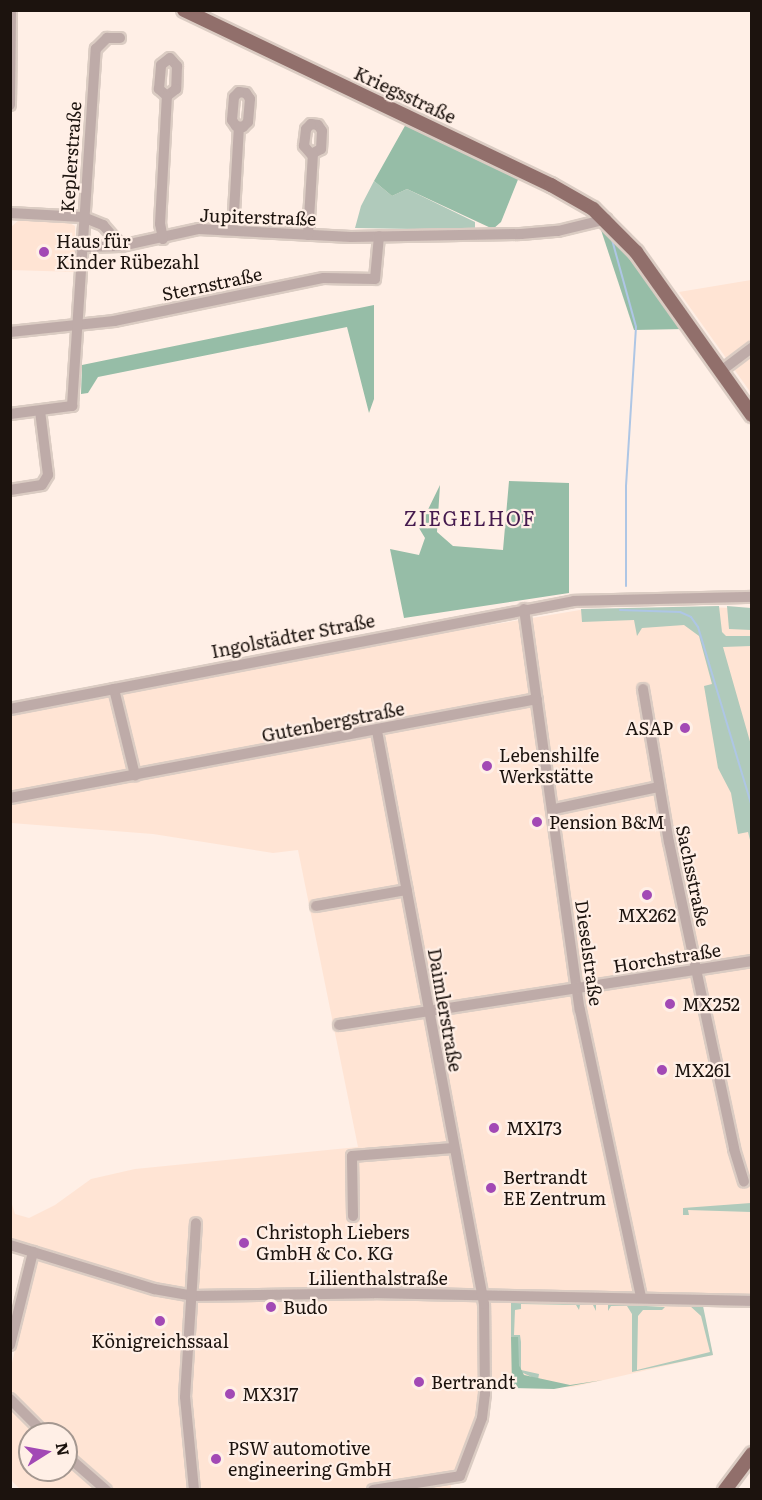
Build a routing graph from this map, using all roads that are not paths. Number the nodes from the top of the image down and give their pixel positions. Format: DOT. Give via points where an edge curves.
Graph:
graph roads {
  1 [pos="11,10"];
  2 [pos="184,10"];
  3 [pos="120,38"];
  4 [pos="166,96"];
  5 [pos="10,105"];
  6 [pos="239,127"];
  7 [pos="313,154"];
  8 [pos="10,213"];
  9 [pos="83,217"];
  10 [pos="607,219"];
  11 [pos="233,230"];
  12 [pos="308,236"];
  13 [pos="379,236"];
  14 [pos="163,239"];
  15 [pos="121,246"];
  16 [pos="81,247"];
  17 [pos="76,326"];
  18 [pos="10,332"];
  19 [pos="752,348"];
  20 [pos="721,371"];
  21 [pos="40,411"];
  22 [pos="10,414"];
  23 [pos="752,416"];
  24 [pos="10,490"];
  25 [pos="752,597"];
  26 [pos="524,609"];
  27 [pos="114,688"];
  28 [pos="643,689"];
  29 [pos="537,699"];
  30 [pos="10,709"];
  31 [pos="377,731"];
  32 [pos="135,775"];
  33 [pos="658,788"];
  34 [pos="10,798"];
  35 [pos="554,809"];
  36 [pos="407,890"];
  37 [pos="316,906"];
  38 [pos="752,961"];
  39 [pos="696,971"];
  40 [pos="577,988"];
  41 [pos="428,1010"];
  42 [pos="339,1025"];
  43 [pos="453,1148"];
  44 [pos="744,1182"];
  45 [pos="353,1216"];
  46 [pos="196,1222"];
  47 [pos="10,1245"];
  48 [pos="33,1252"];
  49 [pos="482,1295"];
  50 [pos="192,1296"];
  51 [pos="641,1298"];
  52 [pos="752,1301"];
  53 [pos="10,1346"];
  54 [pos="10,1399"];
  55 [pos="33,1422"];
  56 [pos="752,1454"];
  57 [pos="78,1466"];
  58 [pos="106,1490"];
  59 [pos="194,1490"];
  60 [pos="373,1490"];
  61 [pos="725,1490"];
  1 -- 5 [label="street"];
  2 -- 10 [label="main road, Kriegsstraße" via="551,185"];
  3 -- 9 [label="street, Keplerstraße" via="107,38 96,49"];
  4 -- 14 [label="street" via="160,224"];
  6 -- 11 [label="street"];
  7 -- 12 [label="street"];
  8 -- 9 [label="street"];
  9 -- 15 [label="street" via="103,225"];
  9 -- 16 [label="street, Keplerstraße"];
  10 -- 13 [label="street, Jupiterstraße" via="558,231 521,234"];
  10 -- 20 [label="main road, Kriegsstraße" via="636,252"];
  11 -- 12 [label="street, Jupiterstraße"];
  11 -- 14 [label="street, Jupiterstraße" via="199,229"];
  12 -- 13 [label="street, Jupiterstraße"];
  13 -- 17 [label="street, Sternstraße" via="375,279 324,278"];
  14 -- 15 [label="street, Jupiterstraße"];
  15 -- 16 [label="street, Jupiterstraße"];
  16 -- 17 [label="street, Keplerstraße"];
  17 -- 18 [label="street, Sternstraße"];
  17 -- 21 [label="street, Keplerstraße" via="72,406"];
  19 -- 20 [label="street"];
  20 -- 23 [label="main road, Kriegsstraße"];
  21 -- 22 [label="street"];
  21 -- 24 [label="street" via="48,475 42,485"];
  25 -- 26 [label="street, Ingolstädter Straße" via="582,600"];
  26 -- 27 [label="street, Ingolstädter Straße"];
  26 -- 29 [label="street, Dieselstraße"];
  27 -- 30 [label="street, Ingolstädter Straße"];
  27 -- 32 [label="street"];
  28 -- 33 [label="street, Sachsstraße"];
  29 -- 31 [label="street, Gutenbergstraße"];
  29 -- 35 [label="street, Dieselstraße"];
  31 -- 32 [label="street, Gutenbergstraße"];
  31 -- 36 [label="street, Daimlerstraße"];
  32 -- 34 [label="street, Gutenbergstraße"];
  33 -- 35 [label="street"];
  33 -- 39 [label="street, Sachsstraße"];
  35 -- 40 [label="street, Dieselstraße"];
  36 -- 37 [label="street"];
  36 -- 41 [label="street, Daimlerstraße"];
  38 -- 39 [label="street, Horchstraße"];
  39 -- 40 [label="street, Horchstraße"];
  39 -- 44 [label="street, Sachsstraße"];
  40 -- 41 [label="street, Horchstraße"];
  40 -- 51 [label="street, Dieselstraße"];
  41 -- 42 [label="street, Horchstraße"];
  41 -- 43 [label="street, Daimlerstraße"];
  43 -- 45 [label="street" via="352,1156"];
  43 -- 49 [label="street, Daimlerstraße"];
  46 -- 50 [label="street"];
  47 -- 48 [label="street, Lilienthalstraße"];
  48 -- 50 [label="street, Lilienthalstraße" via="154,1289"];
  48 -- 53 [label="street"];
  49 -- 50 [label="street, Lilienthalstraße"];
  49 -- 51 [label="street, Lilienthalstraße"];
  49 -- 60 [label="street, Daimlerstraße" via="484,1409 461,1475"];
  50 -- 59 [label="street" via="185,1397"];
  51 -- 52 [label="street, Lilienthalstraße"];
  54 -- 55 [label="street"];
  56 -- 61 [label="main road"];
  57 -- 58 [label="street"];
}
